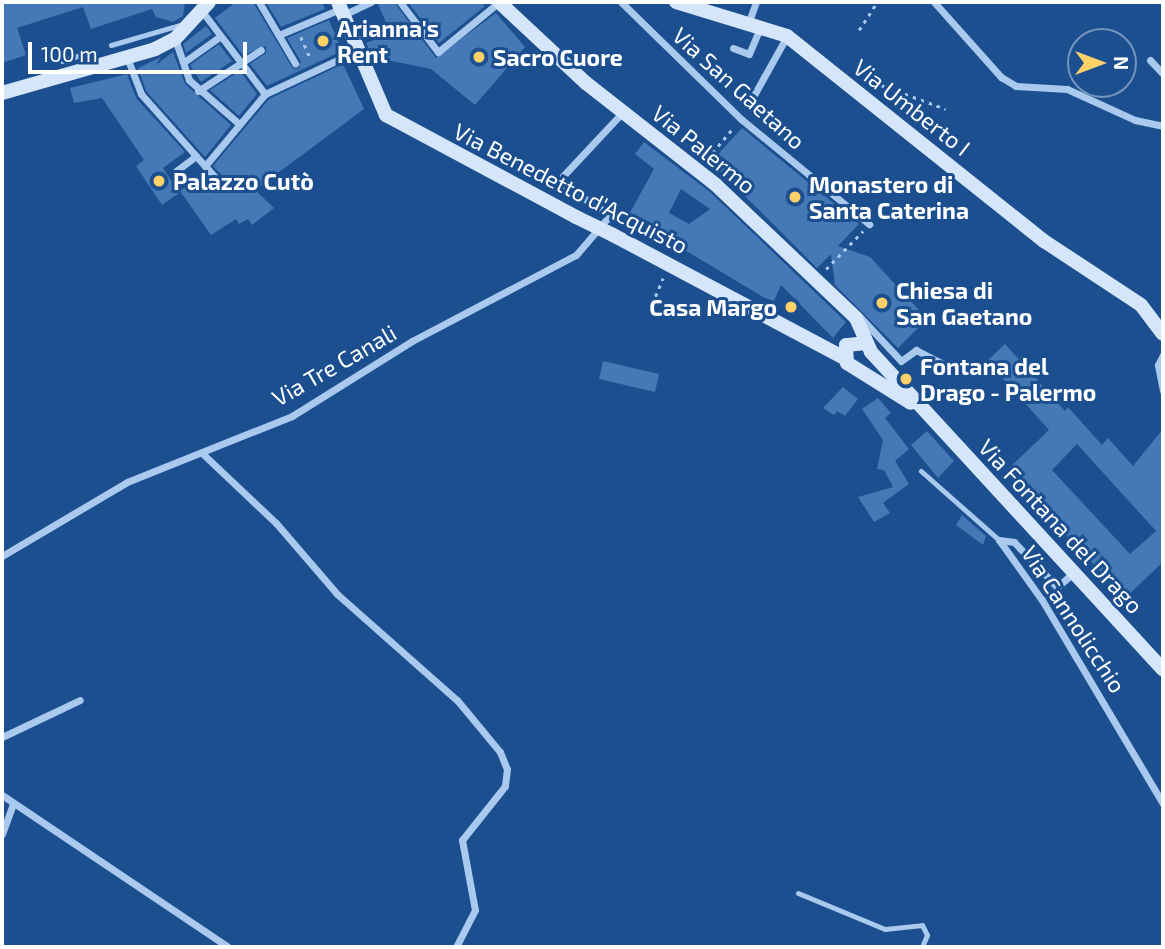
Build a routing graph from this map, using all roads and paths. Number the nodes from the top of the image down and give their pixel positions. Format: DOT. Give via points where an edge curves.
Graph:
graph roads {
  1 [pos="259,2"];
  2 [pos="371,2"];
  3 [pos="400,2"];
  4 [pos="499,2"];
  5 [pos="621,2"];
  6 [pos="676,2"];
  7 [pos="756,2"];
  8 [pos="877,2"];
  9 [pos="934,2"];
  10 [pos="201,9"];
  11 [pos="340,9"];
  12 [pos="754,26"];
  13 [pos="297,27"];
  14 [pos="859,30"];
  15 [pos="281,34"];
  16 [pos="787,36"];
  17 [pos="219,37"];
  18 [pos="175,39"];
  19 [pos="111,45"];
  20 [pos="733,48"];
  21 [pos="261,50"];
  22 [pos="357,51"];
  23 [pos="87,53"];
  24 [pos="128,60"];
  25 [pos="1150,60"];
  26 [pos="62,61"];
  27 [pos="184,62"];
  28 [pos="237,62"];
  29 [pos="295,63"];
  30 [pos="316,69"];
  31 [pos="1163,74"];
  32 [pos="857,76"];
  33 [pos="198,91"];
  34 [pos="2,93"];
  35 [pos="265,94"];
  36 [pos="754,95"];
  37 [pos="946,109"];
  38 [pos="622,113"];
  39 [pos="741,119"];
  40 [pos="239,124"];
  41 [pos="1163,126"];
  42 [pos="196,156"];
  43 [pos="704,162"];
  44 [pos="205,166"];
  45 [pos="176,171"];
  46 [pos="223,186"];
  47 [pos="869,224"];
  48 [pos="607,232"];
  49 [pos="816,279"];
  50 [pos="662,280"];
  51 [pos="652,304"];
  52 [pos="856,318"];
  53 [pos="1163,334"];
  54 [pos="869,347"];
  55 [pos="1163,355"];
  56 [pos="844,358"];
  57 [pos="857,368"];
  58 [pos="955,370"];
  59 [pos="1163,391"];
  60 [pos="928,413"];
  61 [pos="204,455"];
  62 [pos="921,471"];
  63 [pos="999,540"];
  64 [pos="2,556"];
  65 [pos="1072,574"];
  66 [pos="1163,669"];
  67 [pos="80,700"];
  68 [pos="2,737"];
  69 [pos="2,795"];
  70 [pos="13,803"];
  71 [pos="1163,804"];
  72 [pos="2,834"];
  73 [pos="799,893"];
  74 [pos="228,947"];
  75 [pos="456,947"];
  76 [pos="922,947"];
  1 -- 15 [label="street"];
  2 -- 11 [label="street"];
  3 -- 4 [label="street" via="438,52"];
  4 -- 38 [label="street, Via Palermo"];
  5 -- 39 [label="street, Via San Gaetano"];
  6 -- 12 [label="street, Via Umberto I"];
  7 -- 12 [label="street"];
  8 -- 14 [label="path"];
  9 -- 41 [label="street" via="992,68 1016,86 1067,89 1135,120"];
  10 -- 17 [label="street"];
  10 -- 18 [label="street"];
  10 -- 19 [label="lane" via="175,28"];
  11 -- 13 [label="street"];
  11 -- 22 [label="street, Via Benedetto d'Acquisto"];
  12 -- 16 [label="street, Via Umberto I"];
  12 -- 20 [label="street" via="749,54"];
  13 -- 15 [label="street"];
  13 -- 30 [label="path"];
  15 -- 29 [label="street"];
  16 -- 36 [label="street"];
  16 -- 53 [label="street, Via Umberto I" via="1044,242 1142,305"];
  17 -- 27 [label="street"];
  17 -- 28 [label="street"];
  18 -- 24 [label="street"];
  18 -- 27 [label="street"];
  21 -- 28 [label="street"];
  22 -- 30 [label="street"];
  22 -- 48 [label="street, Via Benedetto d'Acquisto, bridge" via="386,115"];
  23 -- 26 [label="lane"];
  24 -- 34 [label="street"];
  24 -- 42 [label="street" via="141,94"];
  25 -- 31 [label="street"];
  27 -- 33 [label="street"];
  28 -- 33 [label="street"];
  28 -- 35 [label="street"];
  30 -- 35 [label="street"];
  32 -- 37 [label="path"];
  33 -- 40 [label="street"];
  35 -- 40 [label="street"];
  38 -- 48 [label="street" via="563,176 565,186 606,207 610,215"];
  38 -- 49 [label="street, Via Palermo" via="716,185"];
  39 -- 43 [label="path"];
  39 -- 47 [label="street, Via San Gaetano"];
  40 -- 44 [label="street"];
  42 -- 44 [label="street"];
  42 -- 45 [label="street"];
  44 -- 46 [label="street"];
  47 -- 49 [label="path"];
  48 -- 56 [label="street, Via Benedetto d'Acquisto"];
  48 -- 61 [label="street, Via Tre Canali" via="576,255 541,269 459,321 412,341 292,416"];
  49 -- 52 [label="street, Via Palermo"];
  50 -- 51 [label="path"];
  52 -- 54 [label="street, Via Palermo"];
  52 -- 58 [label="street" via="901,361 916,350"];
  54 -- 56 [label="street" via="850,342"];
  54 -- 57 [label="street" via="869,361"];
  54 -- 60 [label="street, Via Fontana del Drago"];
  55 -- 59 [label="street" via="1158,365"];
  56 -- 57 [label="street, Via Benedetto d'Acquisto"];
  57 -- 60 [label="street, Via Fontana del Drago"];
  60 -- 65 [label="street, Via Fontana del Drago"];
  61 -- 64 [label="street, Via Tre Canali" via="127,482"];
  61 -- 75 [label="street" via="276,523 337,594 457,700 500,752 507,769 505,786 462,840 475,910"];
  62 -- 63 [label="lane"];
  63 -- 65 [label="street, Via Cannolicchio" via="1014,542 1057,587"];
  63 -- 71 [label="street, Via Cannolicchio" via="1042,600"];
  65 -- 66 [label="street, Via Fontana del Drago"];
  67 -- 68 [label="street"];
  69 -- 70 [label="street"];
  70 -- 72 [label="street"];
  70 -- 74 [label="street"];
  73 -- 76 [label="lane" via="884,929 922,925 928,934"];
}
